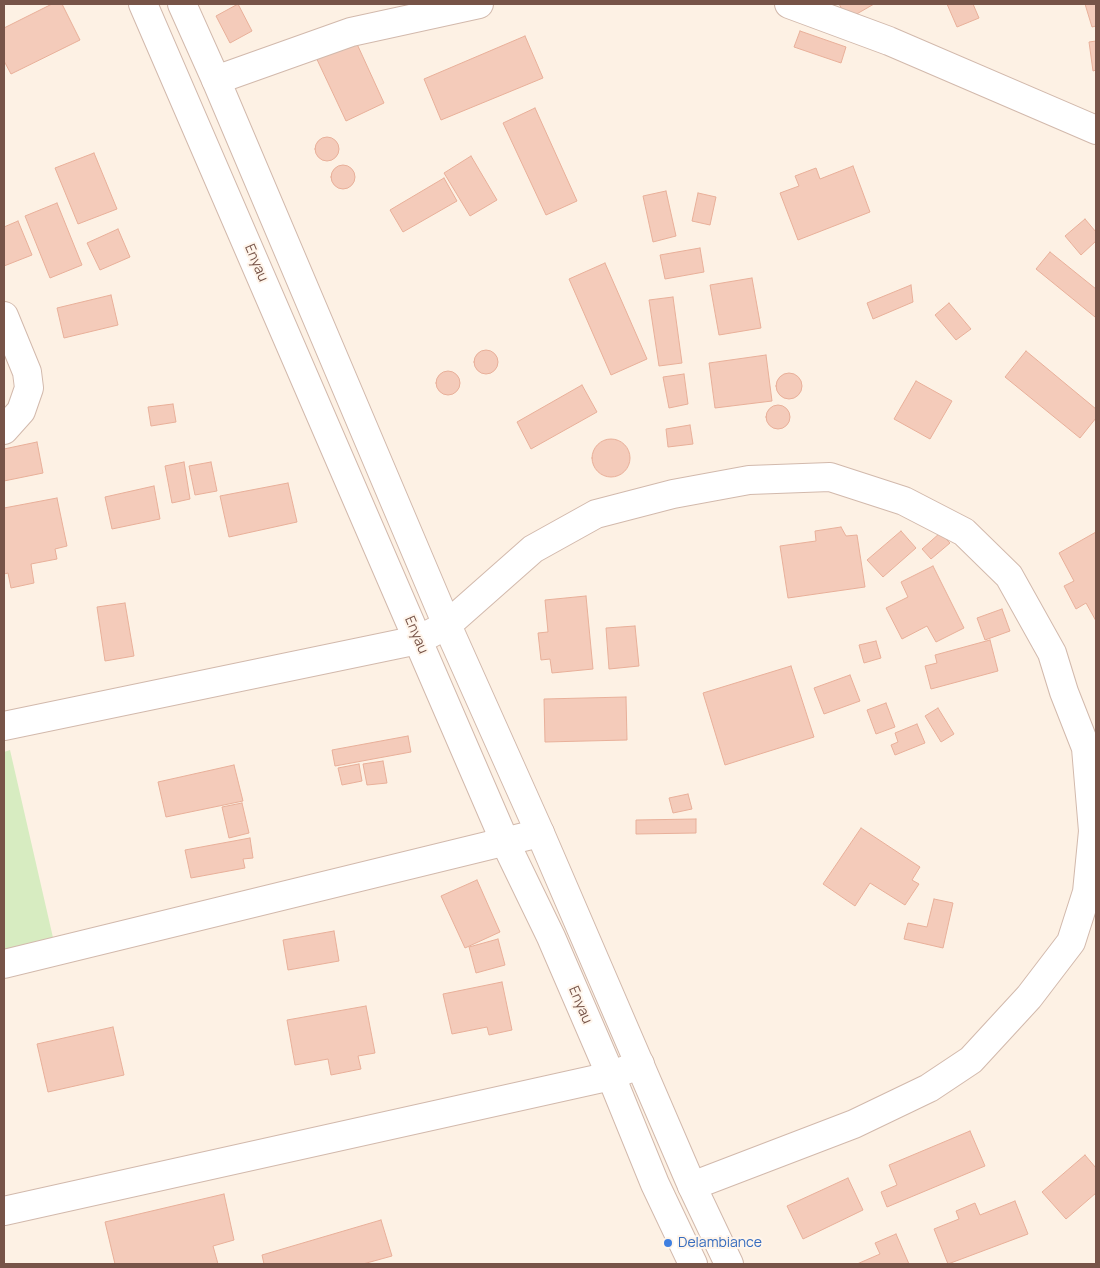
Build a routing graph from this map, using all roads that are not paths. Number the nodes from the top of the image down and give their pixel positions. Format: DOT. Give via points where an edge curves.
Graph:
graph roads {
  1 [pos="143,4"];
  2 [pos="182,4"];
  3 [pos="479,4"];
  4 [pos="789,4"];
  5 [pos="216,80"];
  6 [pos="1096,130"];
  7 [pos="4,316"];
  8 [pos="4,430"];
  9 [pos="447,625"];
  10 [pos="418,640"];
  11 [pos="4,726"];
  12 [pos="540,834"];
  13 [pos="506,842"];
  14 [pos="4,964"];
  15 [pos="640,1064"];
  16 [pos="611,1076"];
  17 [pos="692,1186"];
  18 [pos="4,1211"];
  19 [pos="725,1256"];
  20 [pos="689,1263"];
  1 -- 10 [label="street, Enyau"];
  2 -- 5 [label="street"];
  3 -- 5 [label="street" via="351,32"];
  4 -- 6 [label="street" via="889,41"];
  5 -- 9 [label="street"];
  7 -- 8 [label="street" via="29,388 21,411"];
  9 -- 10 [label="street"];
  9 -- 12 [label="street"];
  9 -- 17 [label="street" via="533,550 596,514 673,494 749,480 830,477 904,501 964,532 1009,576 1052,653 1086,748 1093,831 1087,892 1071,942 1029,997 971,1060 929,1088 854,1124"];
  10 -- 11 [label="street"];
  10 -- 13 [label="street, Enyau"];
  12 -- 13 [label="street"];
  12 -- 15 [label="street"];
  13 -- 14 [label="street"];
  13 -- 16 [label="street, Enyau"];
  15 -- 16 [label="street"];
  15 -- 17 [label="street"];
  16 -- 18 [label="street"];
  16 -- 20 [label="street, Enyau"];
  17 -- 19 [label="street"];
  19 -- 20 [label="street"];
}
